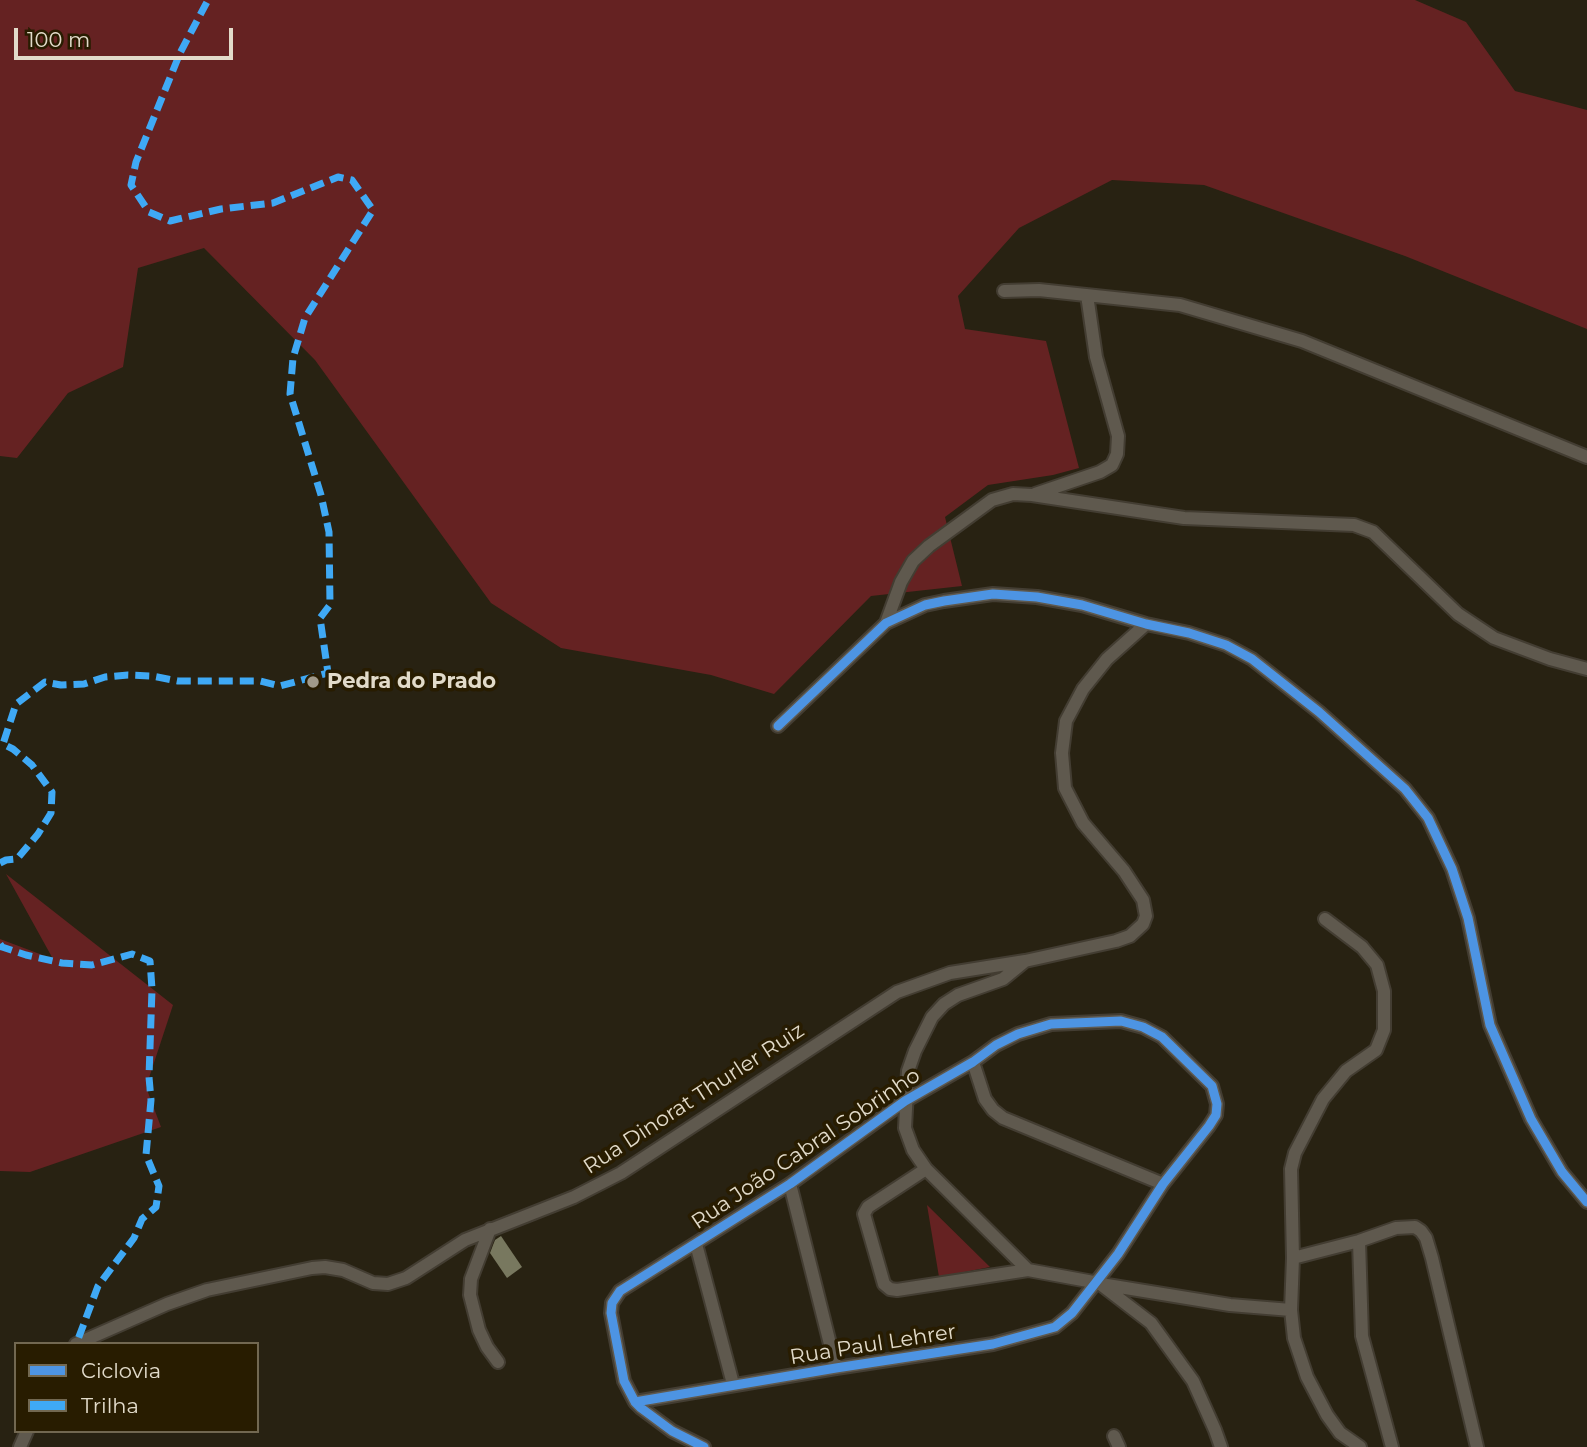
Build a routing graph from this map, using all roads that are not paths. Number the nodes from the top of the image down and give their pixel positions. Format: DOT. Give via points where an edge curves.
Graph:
graph roads {
  1 [pos="1004,291"];
  2 [pos="1087,295"];
  3 [pos="1587,457"];
  4 [pos="1032,495"];
  5 [pos="886,623"];
  6 [pos="1146,625"];
  7 [pos="1587,669"];
  8 [pos="778,726"];
  9 [pos="1325,919"];
  10 [pos="1025,961"];
  11 [pos="973,1062"];
  12 [pos="905,1101"];
  13 [pos="926,1169"];
  14 [pos="790,1184"];
  15 [pos="1163,1184"];
  16 [pos="1587,1202"];
  17 [pos="490,1229"];
  18 [pos="1359,1241"];
  19 [pos="696,1244"];
  20 [pos="1293,1258"];
  21 [pos="1028,1270"];
  22 [pos="1097,1283"];
  23 [pos="1291,1310"];
  24 [pos="81,1342"];
  25 [pos="498,1362"];
  26 [pos="836,1367"];
  27 [pos="733,1384"];
  28 [pos="635,1402"];
  29 [pos="704,1447"];
  30 [pos="1221,1447"];
  31 [pos="1360,1447"];
  32 [pos="1392,1447"];
  33 [pos="1476,1447"];
  1 -- 2 [label="street"];
  2 -- 3 [label="street" via="1180,305 1303,341"];
  2 -- 4 [label="street" via="1096,357 1118,436 1117,454 1112,465 1100,472"];
  4 -- 5 [label="street" via="992,500 929,546 901,582"];
  4 -- 7 [label="street" via="1184,519 1354,525 1373,532 1458,614 1494,638"];
  5 -- 6 [label="street" via="925,606 993,594 1082,605"];
  5 -- 8 [label="street"];
  6 -- 10 [label="street, Rua Dinorat Thurler Ruiz" via="1107,659 1083,689 1066,721 1062,753 1065,788 1083,822 1143,900 1146,916 1130,936"];
  6 -- 16 [label="street" via="1189,633 1252,659 1405,789 1428,818 1468,918 1490,1025 1531,1119"];
  9 -- 20 [label="street" via="1362,947 1377,965 1384,991 1384,1030 1376,1050 1346,1071 1328,1091 1295,1153 1291,1169"];
  10 -- 12 [label="street, Rua Dinorat Thurler Ruiz" via="1003,979 958,995 932,1017 908,1070"];
  10 -- 17 [label="street, Rua Dinorat Thurler Ruiz" via="950,973 897,992 621,1173 574,1197"];
  11 -- 12 [label="street, Rua João Cabral Sobrinho"];
  11 -- 15 [label="street" via="985,1099 1003,1118"];
  11 -- 15 [label="street, Rua João Cabral Sobrinho" via="1018,1034 1051,1024 1121,1021 1162,1037 1212,1087 1217,1104 1209,1126"];
  12 -- 13 [label="street, Rua Dinorat Thurler Ruiz" via="905,1128"];
  12 -- 14 [label="street, Rua João Cabral Sobrinho"];
  13 -- 21 [label="street, Rua Dinorat Thurler Ruiz"];
  13 -- 21 [label="street" via="863,1214 884,1284 897,1290"];
  14 -- 19 [label="street, Rua João Cabral Sobrinho"];
  14 -- 26 [label="street"];
  15 -- 22 [label="street, Rua João Cabral Sobrinho"];
  17 -- 24 [label="street, Rua Dinorat Thurler Ruiz" via="388,1284 373,1283 343,1270 312,1268 207,1290"];
  17 -- 25 [label="street" via="471,1279 470,1295 474,1320"];
  18 -- 20 [label="street"];
  18 -- 32 [label="street" via="1362,1336"];
  18 -- 33 [label="street" via="1405,1226 1415,1227 1426,1238"];
  19 -- 27 [label="street"];
  19 -- 28 [label="street, Rua João Cabral Sobrinho" via="620,1292 612,1303 624,1381"];
  20 -- 23 [label="street"];
  21 -- 22 [label="street"];
  22 -- 23 [label="street"];
  22 -- 26 [label="street, Rua Paul Lehrer" via="1055,1327 993,1345"];
  22 -- 30 [label="street" via="1165,1339 1193,1381"];
  23 -- 31 [label="street" via="1294,1338 1312,1386 1340,1433"];
  26 -- 27 [label="street, Rua Paul Lehrer"];
  27 -- 28 [label="street, Rua Paul Lehrer"];
  28 -- 29 [label="street" via="672,1431"];
}
